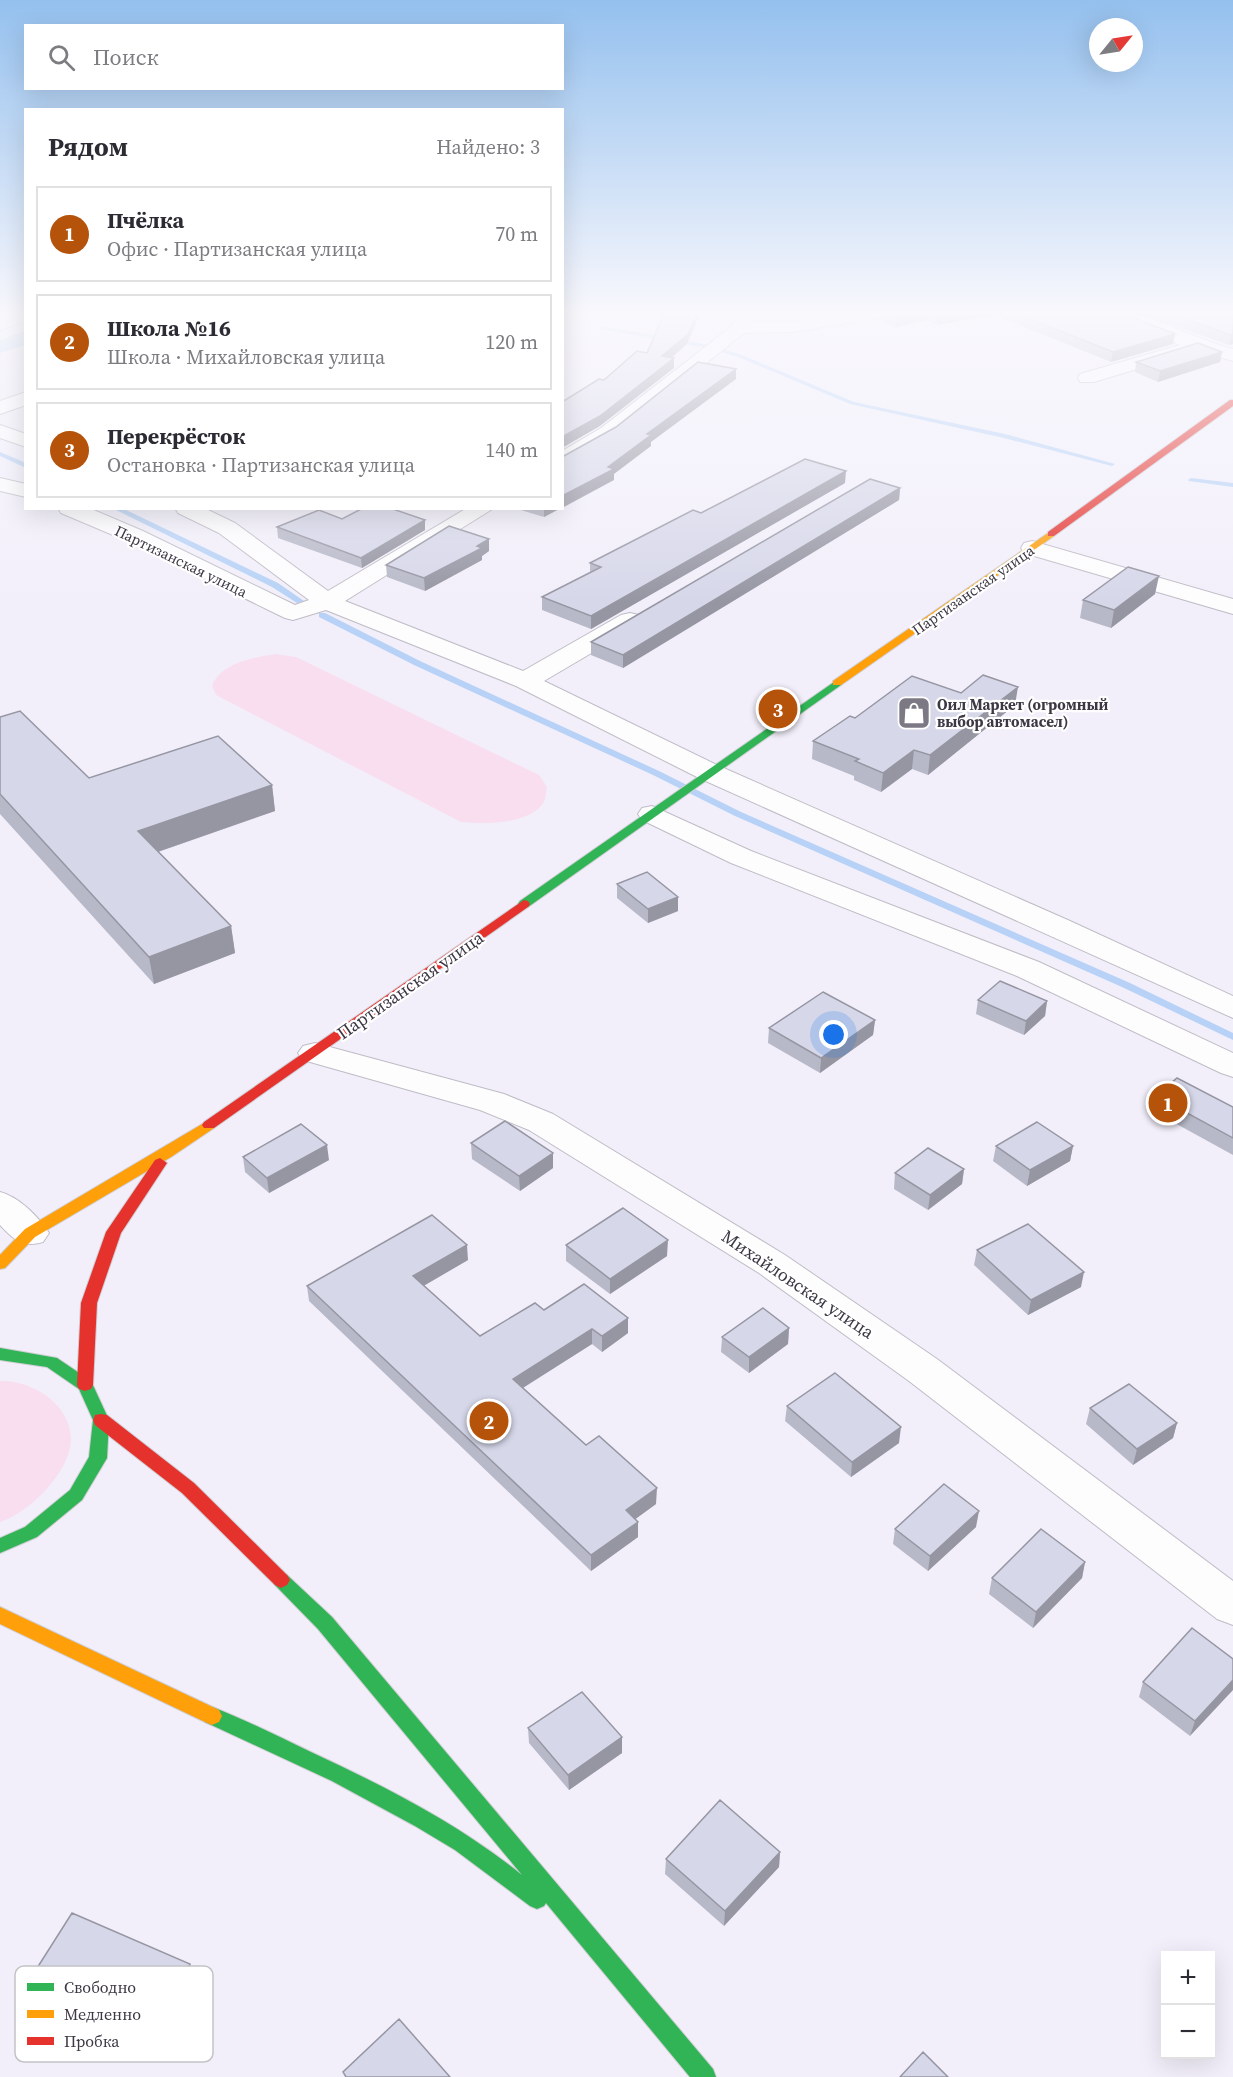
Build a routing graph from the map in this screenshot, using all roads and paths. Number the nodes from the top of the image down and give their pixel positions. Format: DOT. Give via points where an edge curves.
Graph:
graph roads {
  1 [pos="637,409"];
  2 [pos="1223,409"];
  3 [pos="0,431"];
  4 [pos="24,440"];
  5 [pos="564,459"];
  6 [pos="0,484"];
  7 [pos="24,490"];
  8 [pos="74,510"];
  9 [pos="190,510"];
  10 [pos="480,510"];
  11 [pos="1032,548"];
  12 [pos="327,602"];
  13 [pos="1233,607"];
  14 [pos="646,610"];
  15 [pos="525,681"];
  16 [pos="703,776"];
  17 [pos="657,810"];
  18 [pos="1233,1008"];
  19 [pos="315,1053"];
  20 [pos="1233,1066"];
  21 [pos="166,1154"];
  22 [pos="0,1204"];
  23 [pos="30,1233"];
  24 [pos="0,1264"];
  25 [pos="0,1354"];
  26 [pos="85,1385"];
  27 [pos="101,1420"];
  28 [pos="0,1546"];
  29 [pos="1233,1606"];
  30 [pos="0,1614"];
  31 [pos="608,1962"];
  32 [pos="705,2077"];
  1 -- 5 [label="street"];
  2 -- 11 [label="main road, Партизанская улица"];
  3 -- 4 [label="street"];
  6 -- 7 [label="street"];
  8 -- 12 [label="street, Партизанская улица" via="293,613"];
  9 -- 12 [label="street" via="228,528"];
  10 -- 12 [label="street, Партизанская улица"];
  11 -- 13 [label="street"];
  11 -- 16 [label="main road, Партизанская улица"];
  12 -- 15 [label="street"];
  14 -- 15 [label="street"];
  15 -- 16 [label="street"];
  16 -- 17 [label="main road, Партизанская улица"];
  16 -- 18 [label="street" via="1059,927"];
  17 -- 19 [label="main road, Партизанская улица"];
  17 -- 20 [label="street" via="741,857 1028,969"];
  19 -- 21 [label="main road, Партизанская улица"];
  19 -- 29 [label="street, Михайловская улица" via="492,1102 541,1122 782,1271 923,1370"];
  21 -- 23 [label="main road, Партизанская улица"];
  21 -- 26 [label="main road, Партизанская улица" via="114,1232 102,1264 89,1303"];
  22 -- 23 [label="street"];
  23 -- 24 [label="main road, Партизанская улица"];
  25 -- 26 [label="main road" via="51,1362"];
  26 -- 27 [label="main road"];
  27 -- 28 [label="main road" via="98,1458 76,1495 31,1533"];
  27 -- 31 [label="main road" via="188,1488 325,1623"];
  30 -- 31 [label="main road" via="81,1657 332,1772 418,1819 517,1880"];
  31 -- 32 [label="main road"];
}
